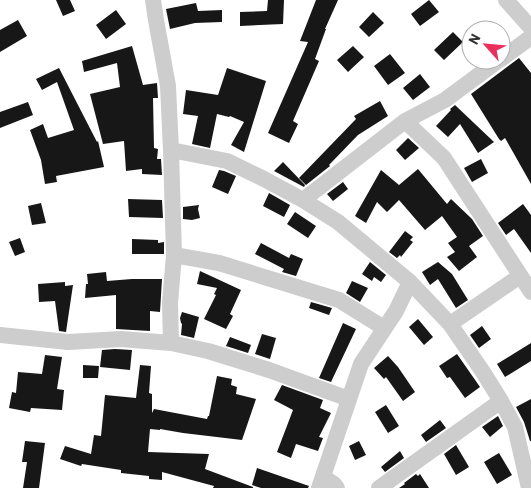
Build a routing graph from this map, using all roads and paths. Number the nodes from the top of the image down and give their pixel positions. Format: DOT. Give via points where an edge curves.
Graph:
graph roads {
  1 [pos="153,0"];
  2 [pos="506,0"];
  3 [pos="531,28"];
  4 [pos="531,37"];
  5 [pos="511,51"];
  6 [pos="486,70"];
  7 [pos="405,121"];
  8 [pos="172,150"];
  9 [pos="303,200"];
  10 [pos="174,255"];
  11 [pos="520,276"];
  12 [pos="410,282"];
  13 [pos="531,292"];
  14 [pos="450,324"];
  15 [pos="384,328"];
  16 [pos="0,334"];
  17 [pos="170,344"];
  18 [pos="349,399"];
  19 [pos="501,401"];
  20 [pos="321,483"];
  21 [pos="337,488"];
  22 [pos="379,488"];
  23 [pos="530,488"];
  1 -- 8 [label="street" via="168,86"];
  2 -- 3 [label="street"];
  4 -- 5 [label="street"];
  6 -- 7 [label="street" via="446,100"];
  7 -- 9 [label="street"];
  7 -- 11 [label="street" via="444,158"];
  8 -- 9 [label="street" via="227,161"];
  8 -- 10 [label="street"];
  9 -- 12 [label="street" via="338,222"];
  10 -- 15 [label="street" via="219,263 339,300"];
  10 -- 17 [label="street"];
  11 -- 13 [label="street"];
  11 -- 14 [label="street"];
  12 -- 14 [label="street"];
  12 -- 15 [label="street"];
  14 -- 19 [label="street"];
  15 -- 18 [label="street" via="361,364"];
  16 -- 17 [label="street" via="68,342 121,339"];
  17 -- 18 [label="street" via="208,351"];
  18 -- 20 [label="street"];
  19 -- 22 [label="street"];
  19 -- 23 [label="street" via="515,427"];
  20 -- 21 [label="street" via="334,484"];
}
